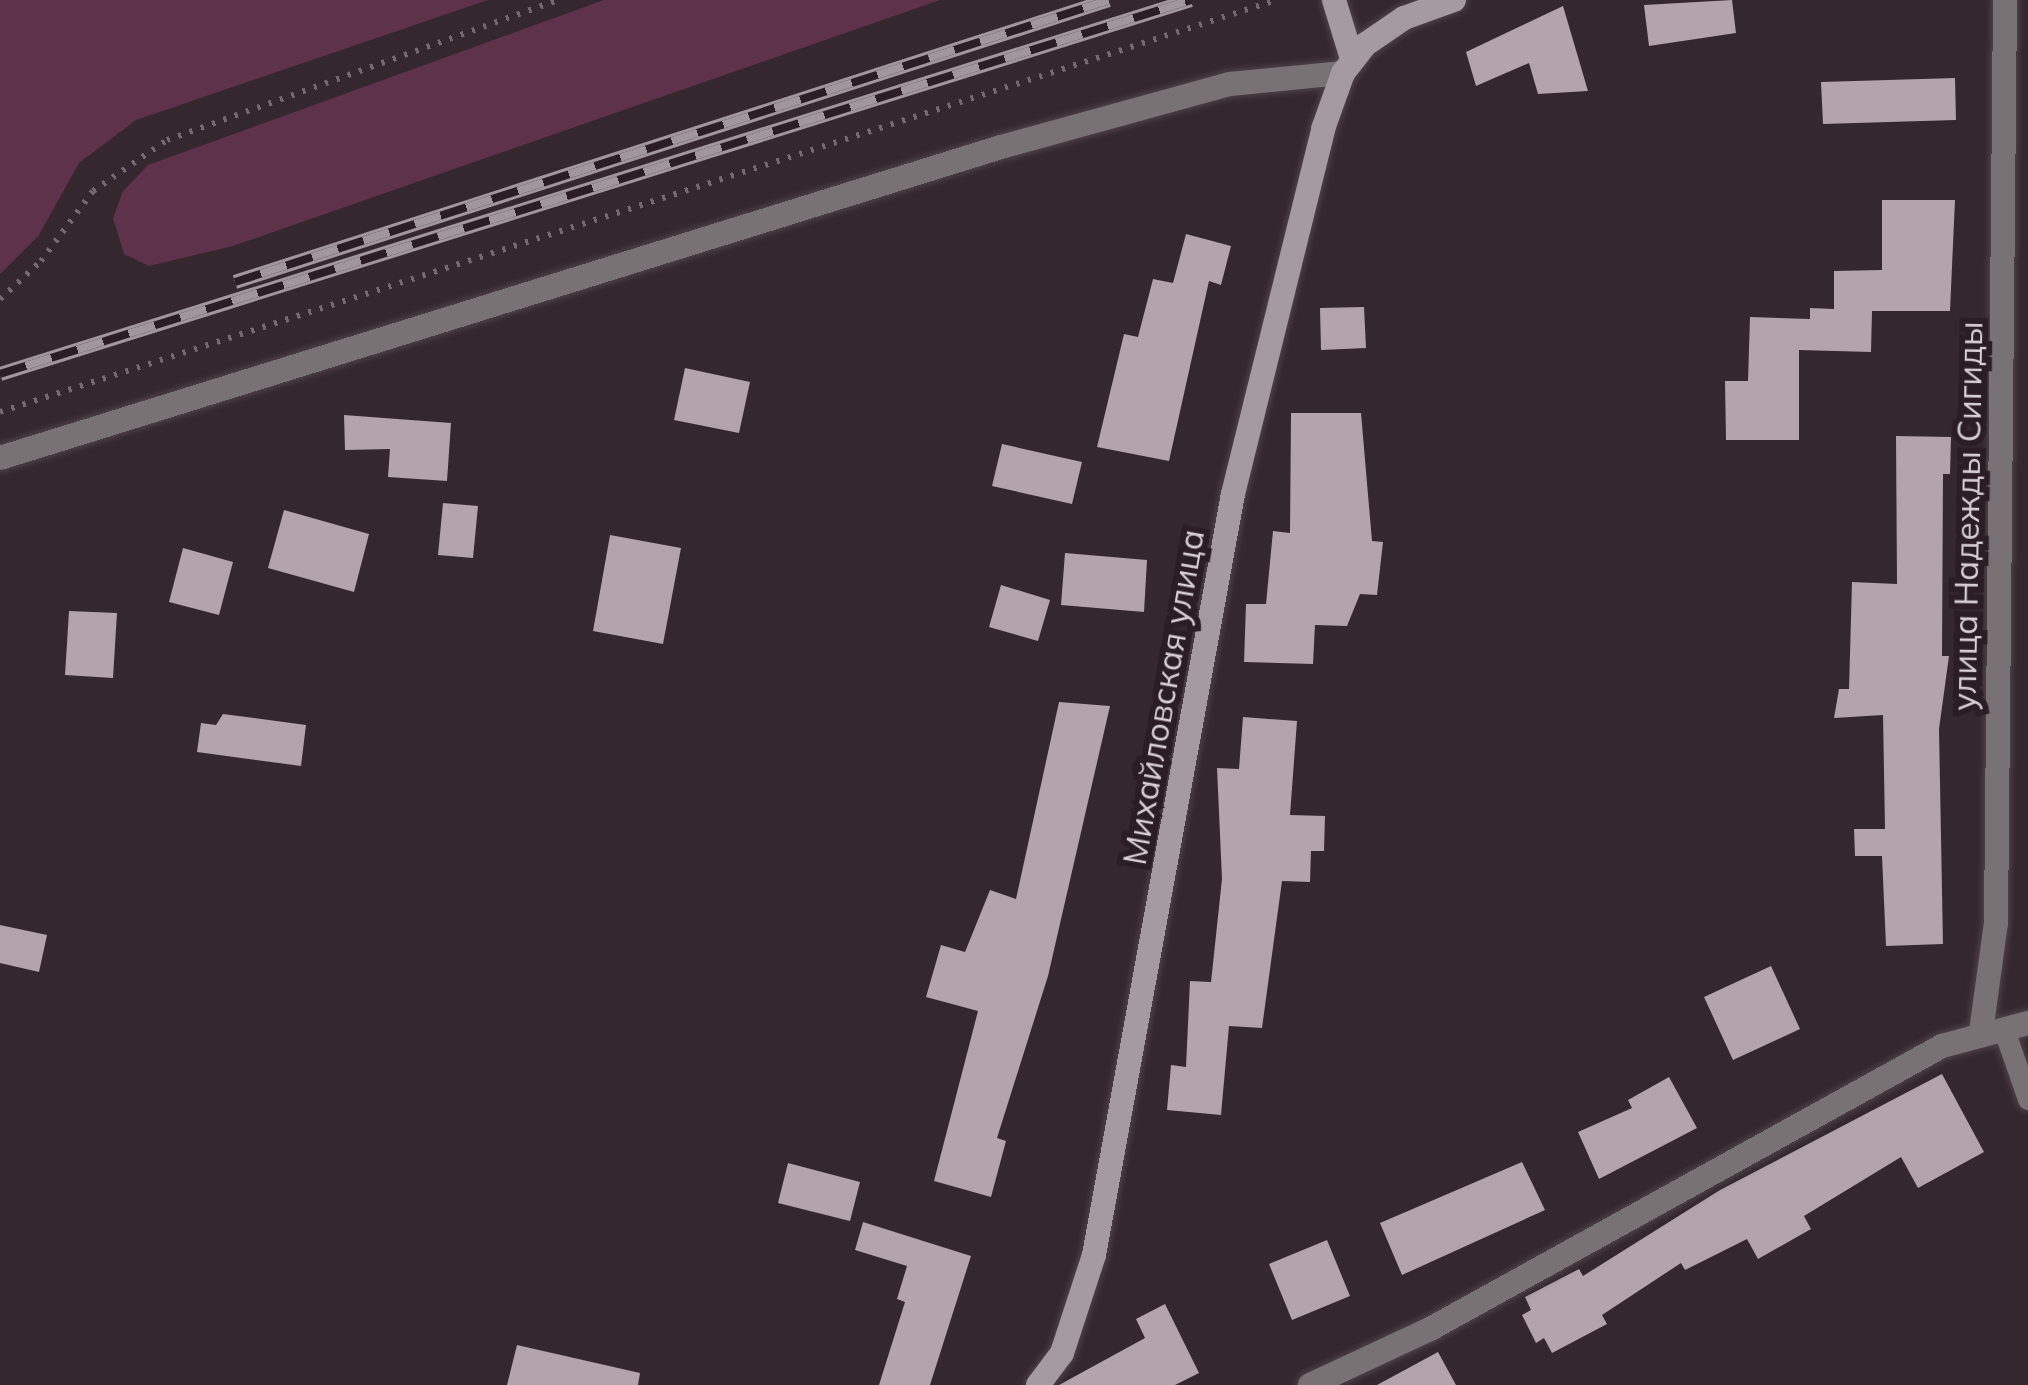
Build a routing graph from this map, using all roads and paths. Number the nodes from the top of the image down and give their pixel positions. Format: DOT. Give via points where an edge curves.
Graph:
graph roads {
  1 [pos="558,0"];
  2 [pos="1276,0"];
  3 [pos="1334,0"];
  4 [pos="1454,0"];
  5 [pos="2005,0"];
  6 [pos="1347,66"];
  7 [pos="0,299"];
  8 [pos="0,412"];
  9 [pos="0,458"];
  10 [pos="2004,1028"];
  11 [pos="2028,1099"];
  12 [pos="1062,1352"];
  13 [pos="1038,1385"];
  14 [pos="1064,1385"];
  15 [pos="1310,1385"];
  1 -- 7 [label="path" via="167,140 93,191 41,261"];
  2 -- 8 [label="path"];
  3 -- 6 [label="street"];
  4 -- 6 [label="street" via="1384,29"];
  5 -- 10 [label="street, улица Надежды Сигиды" via="1996,923"];
  6 -- 9 [label="street" via="1230,84 1021,141"];
  6 -- 12 [label="street, Михайловская улица" via="1233,494 1117,1144 1094,1255"];
  10 -- 11 [label="lane"];
  10 -- 15 [label="street" via="1942,1046 1432,1328"];
  12 -- 13 [label="street, Михайловская улица"];
  12 -- 14 [label="street, Михайловская улица"];
}
